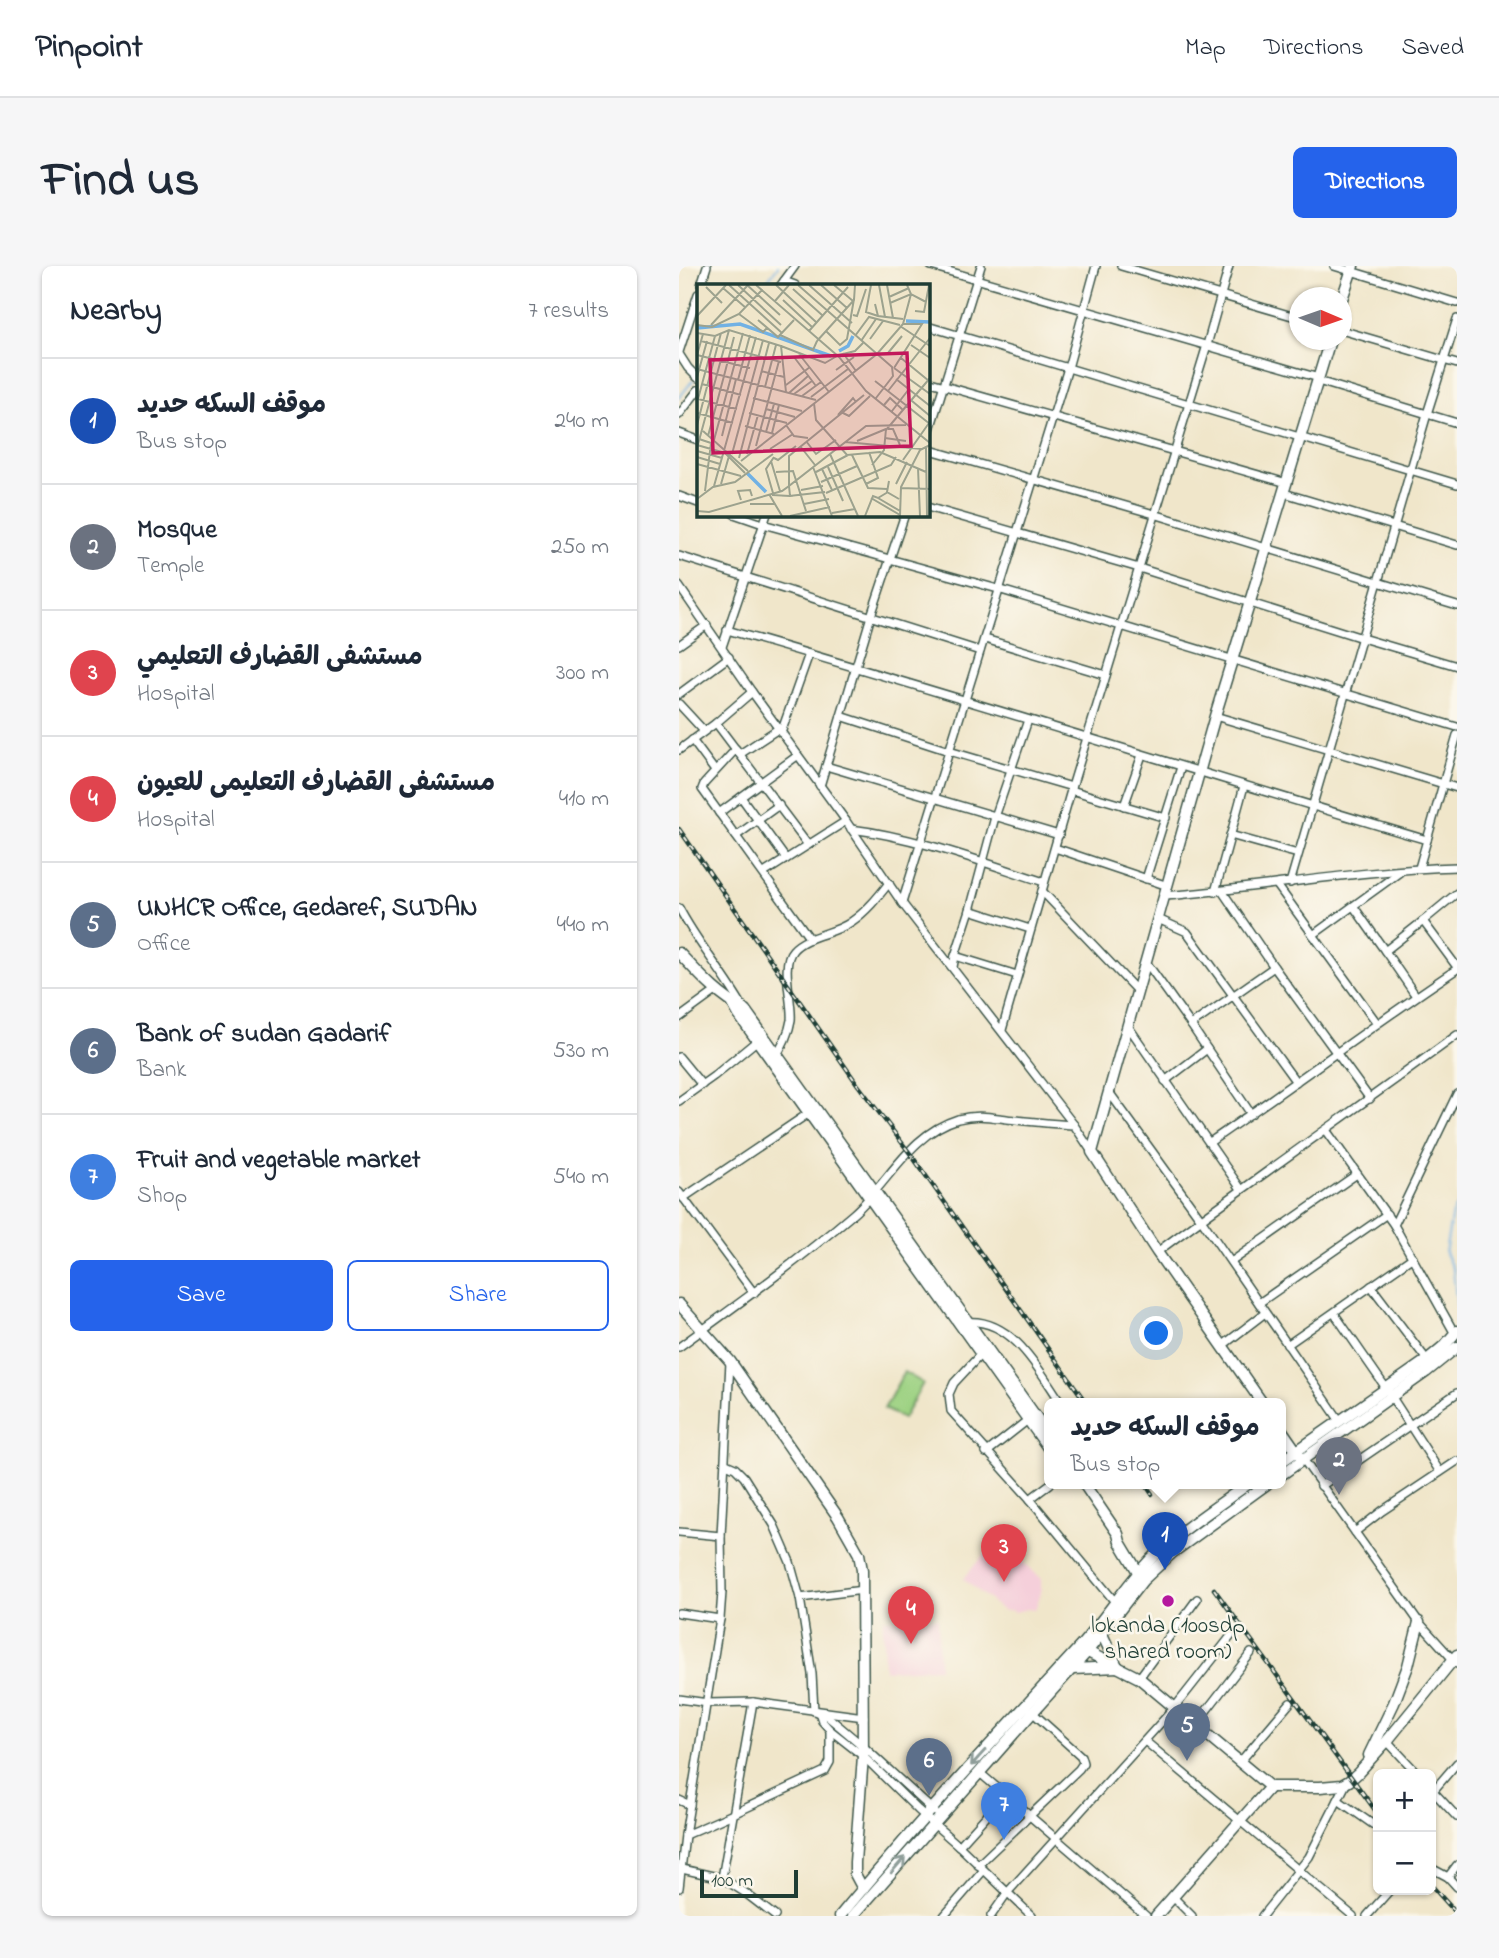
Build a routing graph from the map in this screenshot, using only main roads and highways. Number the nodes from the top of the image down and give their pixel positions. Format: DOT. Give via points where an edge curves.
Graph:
graph roads {
  1 [pos="1352,269"];
  2 [pos="1347,287"];
  3 [pos="1327,350"];
  4 [pos="679,953"];
  5 [pos="733,1004"];
  6 [pos="760,1038"];
  7 [pos="775,1058"];
  8 [pos="872,1194"];
  9 [pos="679,1304"];
  10 [pos="964,1323"];
  11 [pos="1456,1332"];
  12 [pos="1457,1347"];
  13 [pos="1389,1392"];
  14 [pos="1259,1398"];
  15 [pos="1044,1428"];
  16 [pos="1286,1437"];
  17 [pos="1044,1442"];
  18 [pos="1300,1455"];
  19 [pos="1286,1460"];
  20 [pos="1286,1469"];
  21 [pos="1079,1489"];
  22 [pos="1087,1489"];
  23 [pos="1242,1489"];
  24 [pos="1259,1489"];
  25 [pos="1198,1526"];
  26 [pos="1120,1542"];
  27 [pos="1141,1576"];
  28 [pos="1419,1622"];
  29 [pos="1102,1634"];
  30 [pos="1087,1646"];
  31 [pos="1456,1660"];
  32 [pos="1117,1666"];
  33 [pos="1072,1669"];
  34 [pos="1028,1709"];
  35 [pos="1364,1767"];
  36 [pos="1270,1787"];
  37 [pos="932,1817"];
  38 [pos="863,1889"];
  39 [pos="858,1914"];
  40 [pos="840,1916"];
  41 [pos="1156,1916"];
  1 -- 2 [label="main road"];
  3 -- 14 [label="main road" via="1215,716 1092,1152"];
  4 -- 5 [label="main road"];
  5 -- 6 [label="main road"];
  5 -- 6 [label="main road" via="745,1010"];
  6 -- 7 [label="main road"];
  7 -- 8 [label="main road"];
  7 -- 8 [label="main road" via="809,1113"];
  8 -- 10 [label="main road"];
  9 -- 38 [label="main road" via="730,1361 859,1554 864,1751 855,1874"];
  10 -- 15 [label="main road"];
  10 -- 17 [label="main road"];
  11 -- 13 [label="main road"];
  12 -- 13 [label="main road"];
  13 -- 18 [label="main road"];
  13 -- 18 [label="main road" via="1341,1421"];
  16 -- 18 [label="main road"];
  18 -- 19 [label="main road"];
  18 -- 20 [label="main road"];
  21 -- 26 [label="main road"];
  22 -- 26 [label="main road"];
  23 -- 25 [label="main road"];
  24 -- 25 [label="main road"];
  25 -- 27 [label="main road" via="1163,1548"];
  26 -- 27 [label="main road"];
  27 -- 29 [label="main road"];
  27 -- 30 [label="main road" via="1116,1602"];
  28 -- 35 [label="main road" via="1394,1703"];
  29 -- 30 [label="main road"];
  29 -- 32 [label="main road"];
  30 -- 32 [label="main road"];
  30 -- 33 [label="main road"];
  30 -- 34 [label="main road"];
  31 -- 35 [label="main road"];
  32 -- 33 [label="main road"];
  32 -- 36 [label="main road" via="1139,1678"];
  33 -- 34 [label="main road"];
  34 -- 37 [label="main road, one-way"];
  34 -- 37 [label="main road" via="980,1773"];
  35 -- 36 [label="main road" via="1346,1783"];
  36 -- 41 [label="main road"];
  37 -- 38 [label="main road"];
  39 -- 37 [label="main road, one-way"];
  38 -- 40 [label="main road"];
}
